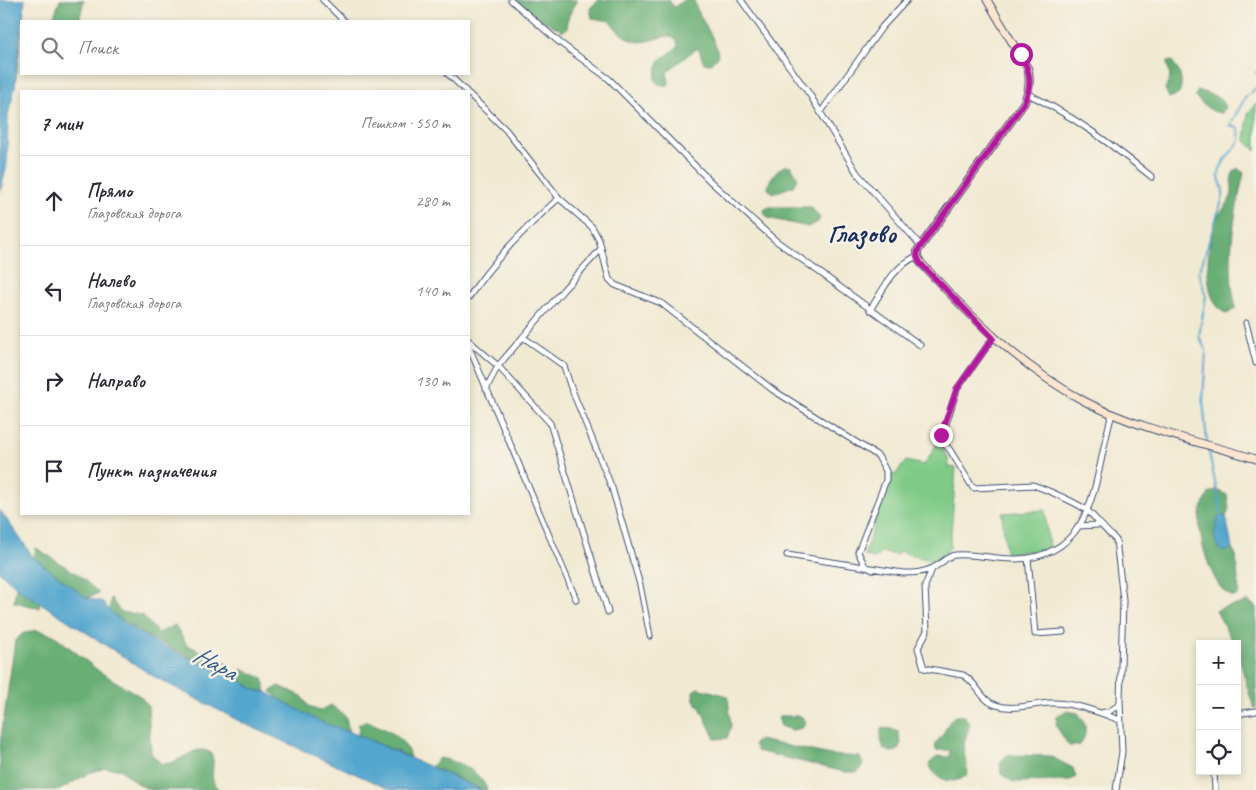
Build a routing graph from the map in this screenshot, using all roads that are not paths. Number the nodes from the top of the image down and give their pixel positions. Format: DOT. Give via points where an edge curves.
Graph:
graph roads {
  1 [pos="323,0"];
  2 [pos="511,0"];
  3 [pos="741,0"];
  4 [pos="907,0"];
  5 [pos="987,0"];
  6 [pos="343,20"];
  7 [pos="449,75"];
  8 [pos="465,90"];
  9 [pos="1028,94"];
  10 [pos="470,95"];
  11 [pos="821,112"];
  12 [pos="1152,176"];
  13 [pos="559,198"];
  14 [pos="921,246"];
  15 [pos="601,249"];
  16 [pos="917,256"];
  17 [pos="470,295"];
  18 [pos="870,310"];
  19 [pos="1246,323"];
  20 [pos="523,336"];
  21 [pos="993,338"];
  22 [pos="470,341"];
  23 [pos="920,345"];
  24 [pos="470,349"];
  25 [pos="1256,363"];
  26 [pos="498,366"];
  27 [pos="486,388"];
  28 [pos="1112,414"];
  29 [pos="1256,459"];
  30 [pos="1088,511"];
  31 [pos="1099,525"];
  32 [pos="1078,526"];
  33 [pos="787,555"];
  34 [pos="1028,558"];
  35 [pos="932,569"];
  36 [pos="872,570"];
  37 [pos="576,599"];
  38 [pos="608,612"];
  39 [pos="1063,632"];
  40 [pos="650,636"];
  41 [pos="1120,704"];
  42 [pos="1256,711"];
  43 [pos="1100,713"];
  44 [pos="1241,713"];
  45 [pos="1120,720"];
  46 [pos="1214,775"];
  47 [pos="1116,790"];
  48 [pos="1215,790"];
  1 -- 6 [label="street"];
  2 -- 18 [label="street" via="609,78 711,182 775,240"];
  3 -- 11 [label="street"];
  4 -- 11 [label="street" via="882,28"];
  5 -- 9 [label="street" via="1028,69"];
  7 -- 8 [label="street"];
  9 -- 12 [label="street" via="1070,116"];
  9 -- 14 [label="street"];
  10 -- 13 [label="street" via="501,125"];
  11 -- 14 [label="street" via="857,173"];
  13 -- 15 [label="street" via="592,227"];
  13 -- 17 [label="street" via="528,225 486,271"];
  14 -- 16 [label="street"];
  15 -- 20 [label="street"];
  15 -- 36 [label="street" via="609,279 615,285 661,303 773,390 878,456 886,470 886,480 858,552 861,561"];
  16 -- 18 [label="street" via="904,262 893,273"];
  16 -- 21 [label="street" via="920,263"];
  18 -- 23 [label="street"];
  19 -- 25 [label="street"];
  20 -- 26 [label="street"];
  20 -- 40 [label="street" via="564,366 618,506"];
  21 -- 28 [label="street" via="1052,382"];
  21 -- 30 [label="street" via="957,389 941,435 943,444 973,488 1033,485"];
  22 -- 26 [label="street"];
  24 -- 27 [label="street"];
  26 -- 27 [label="street"];
  26 -- 38 [label="street" via="550,423"];
  27 -- 37 [label="street"];
  28 -- 29 [label="street"];
  28 -- 30 [label="street"];
  30 -- 31 [label="street"];
  30 -- 32 [label="street"];
  31 -- 32 [label="street"];
  31 -- 41 [label="street" via="1116,540 1122,592"];
  32 -- 34 [label="street" via="1058,549"];
  33 -- 36 [label="street"];
  34 -- 35 [label="street" via="954,555"];
  34 -- 39 [label="street" via="1036,634"];
  35 -- 36 [label="street" via="919,573"];
  35 -- 43 [label="street" via="925,586 927,631 918,648 924,668 968,677 988,702 997,706 1062,704"];
  41 -- 43 [label="street"];
  41 -- 45 [label="street"];
  42 -- 44 [label="street"];
  43 -- 45 [label="street"];
  45 -- 47 [label="street" via="1122,752"];
  46 -- 48 [label="street"];
}
